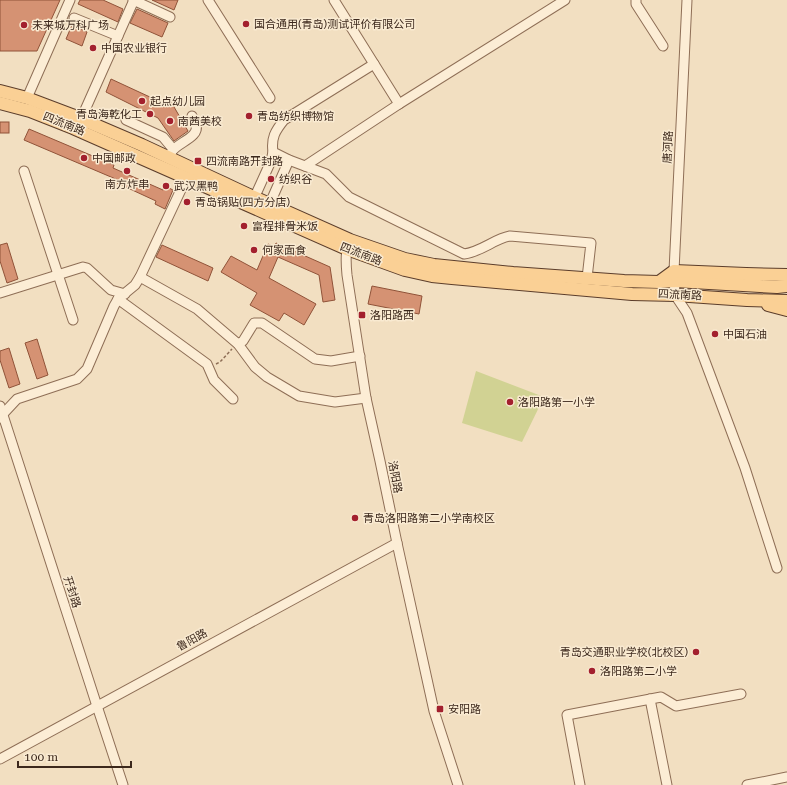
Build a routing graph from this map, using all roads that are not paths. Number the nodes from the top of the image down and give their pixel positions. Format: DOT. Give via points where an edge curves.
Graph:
graph roads {
  1 [pos="70,0"];
  2 [pos="134,0"];
  3 [pos="208,0"];
  4 [pos="334,0"];
  5 [pos="565,0"];
  6 [pos="636,0"];
  7 [pos="686,0"];
  8 [pos="170,17"];
  9 [pos="74,18"];
  10 [pos="118,36"];
  11 [pos="663,46"];
  12 [pos="374,64"];
  13 [pos="0,94"];
  14 [pos="27,98"];
  15 [pos="270,98"];
  16 [pos="399,104"];
  17 [pos="192,116"];
  18 [pos="81,119"];
  19 [pos="126,120"];
  20 [pos="273,152"];
  21 [pos="171,154"];
  22 [pos="289,160"];
  23 [pos="305,166"];
  24 [pos="24,171"];
  25 [pos="186,179"];
  26 [pos="252,202"];
  27 [pos="267,208"];
  28 [pos="349,244"];
  29 [pos="58,275"];
  30 [pos="787,275"];
  31 [pos="674,276"];
  32 [pos="140,277"];
  33 [pos="587,278"];
  34 [pos="787,286"];
  35 [pos="0,293"];
  36 [pos="675,294"];
  37 [pos="122,297"];
  38 [pos="747,300"];
  39 [pos="787,301"];
  40 [pos="787,310"];
  41 [pos="73,320"];
  42 [pos="238,344"];
  43 [pos="360,356"];
  44 [pos="366,398"];
  45 [pos="233,399"];
  46 [pos="1,414"];
  47 [pos="396,543"];
  48 [pos="777,568"];
  49 [pos="741,694"];
  50 [pos="650,699"];
  51 [pos="97,706"];
  52 [pos="0,759"];
  53 [pos="787,777"];
  54 [pos="123,785"];
  55 [pos="458,785"];
  56 [pos="580,785"];
  57 [pos="667,785"];
  58 [pos="747,785"];
  1 -- 14 [label="street"];
  2 -- 8 [label="street"];
  2 -- 10 [label="street"];
  3 -- 15 [label="street"];
  4 -- 12 [label="street"];
  5 -- 16 [label="street"];
  6 -- 11 [label="street" via="636,4"];
  7 -- 31 [label="street, 唐河路"];
  9 -- 10 [label="street"];
  10 -- 18 [label="street"];
  12 -- 16 [label="street"];
  12 -- 20 [label="street" via="284,120 275,131"];
  13 -- 14 [label="main road, 四流南路"];
  13 -- 25 [label="main road, 四流南路" via="30,111 119,147"];
  14 -- 18 [label="main road, 四流南路"];
  16 -- 23 [label="street"];
  17 -- 21 [label="street" via="197,130 194,136"];
  18 -- 21 [label="main road, 四流南路" via="142,145"];
  19 -- 21 [label="street" via="163,136"];
  20 -- 22 [label="street"];
  20 -- 26 [label="street"];
  21 -- 26 [label="main road, 四流南路"];
  22 -- 23 [label="street"];
  22 -- 27 [label="street"];
  23 -- 33 [label="street" via="326,174 349,197 464,254 510,236 590,243"];
  24 -- 29 [label="street"];
  25 -- 26 [label="main road, 四流南路"];
  25 -- 32 [label="street"];
  26 -- 27 [label="main road, 四流南路"];
  27 -- 28 [label="main road, 四流南路"];
  28 -- 33 [label="main road, 四流南路" via="434,265"];
  28 -- 36 [label="main road, 四流南路" via="405,270 432,276 632,294"];
  28 -- 43 [label="street, 洛阳路" via="347,275"];
  29 -- 35 [label="street"];
  29 -- 37 [label="street" via="87,268"];
  29 -- 41 [label="street"];
  30 -- 31 [label="main road"];
  31 -- 33 [label="main road, 四流南路" via="658,282"];
  31 -- 34 [label="main road, 四流南路"];
  31 -- 36 [label="street, 唐河路"];
  32 -- 37 [label="street" via="135,286"];
  32 -- 42 [label="street" via="196,309"];
  36 -- 38 [label="main road, 四流南路"];
  36 -- 48 [label="street" via="687,313 746,468"];
  37 -- 45 [label="street" via="207,364 214,380"];
  37 -- 46 [label="street" via="114,306 87,369 77,379 18,399"];
  38 -- 39 [label="main road, 四流南路"];
  38 -- 40 [label="main road, 四流南路"];
  42 -- 43 [label="street" via="243,342 254,323 262,323 316,360 331,361"];
  42 -- 44 [label="street" via="255,367 299,396 335,402"];
  43 -- 44 [label="street, 洛阳路"];
  44 -- 47 [label="street, 洛阳路"];
  46 -- 51 [label="street, 开封路"];
  47 -- 51 [label="street, 鲁阳路"];
  47 -- 55 [label="street, 洛阳路" via="434,711"];
  49 -- 50 [label="street" via="676,706 661,697"];
  50 -- 56 [label="street" via="567,715"];
  50 -- 57 [label="street"];
  51 -- 52 [label="street, 鲁阳路"];
  51 -- 54 [label="street, 开封路"];
  53 -- 58 [label="street"];
}
